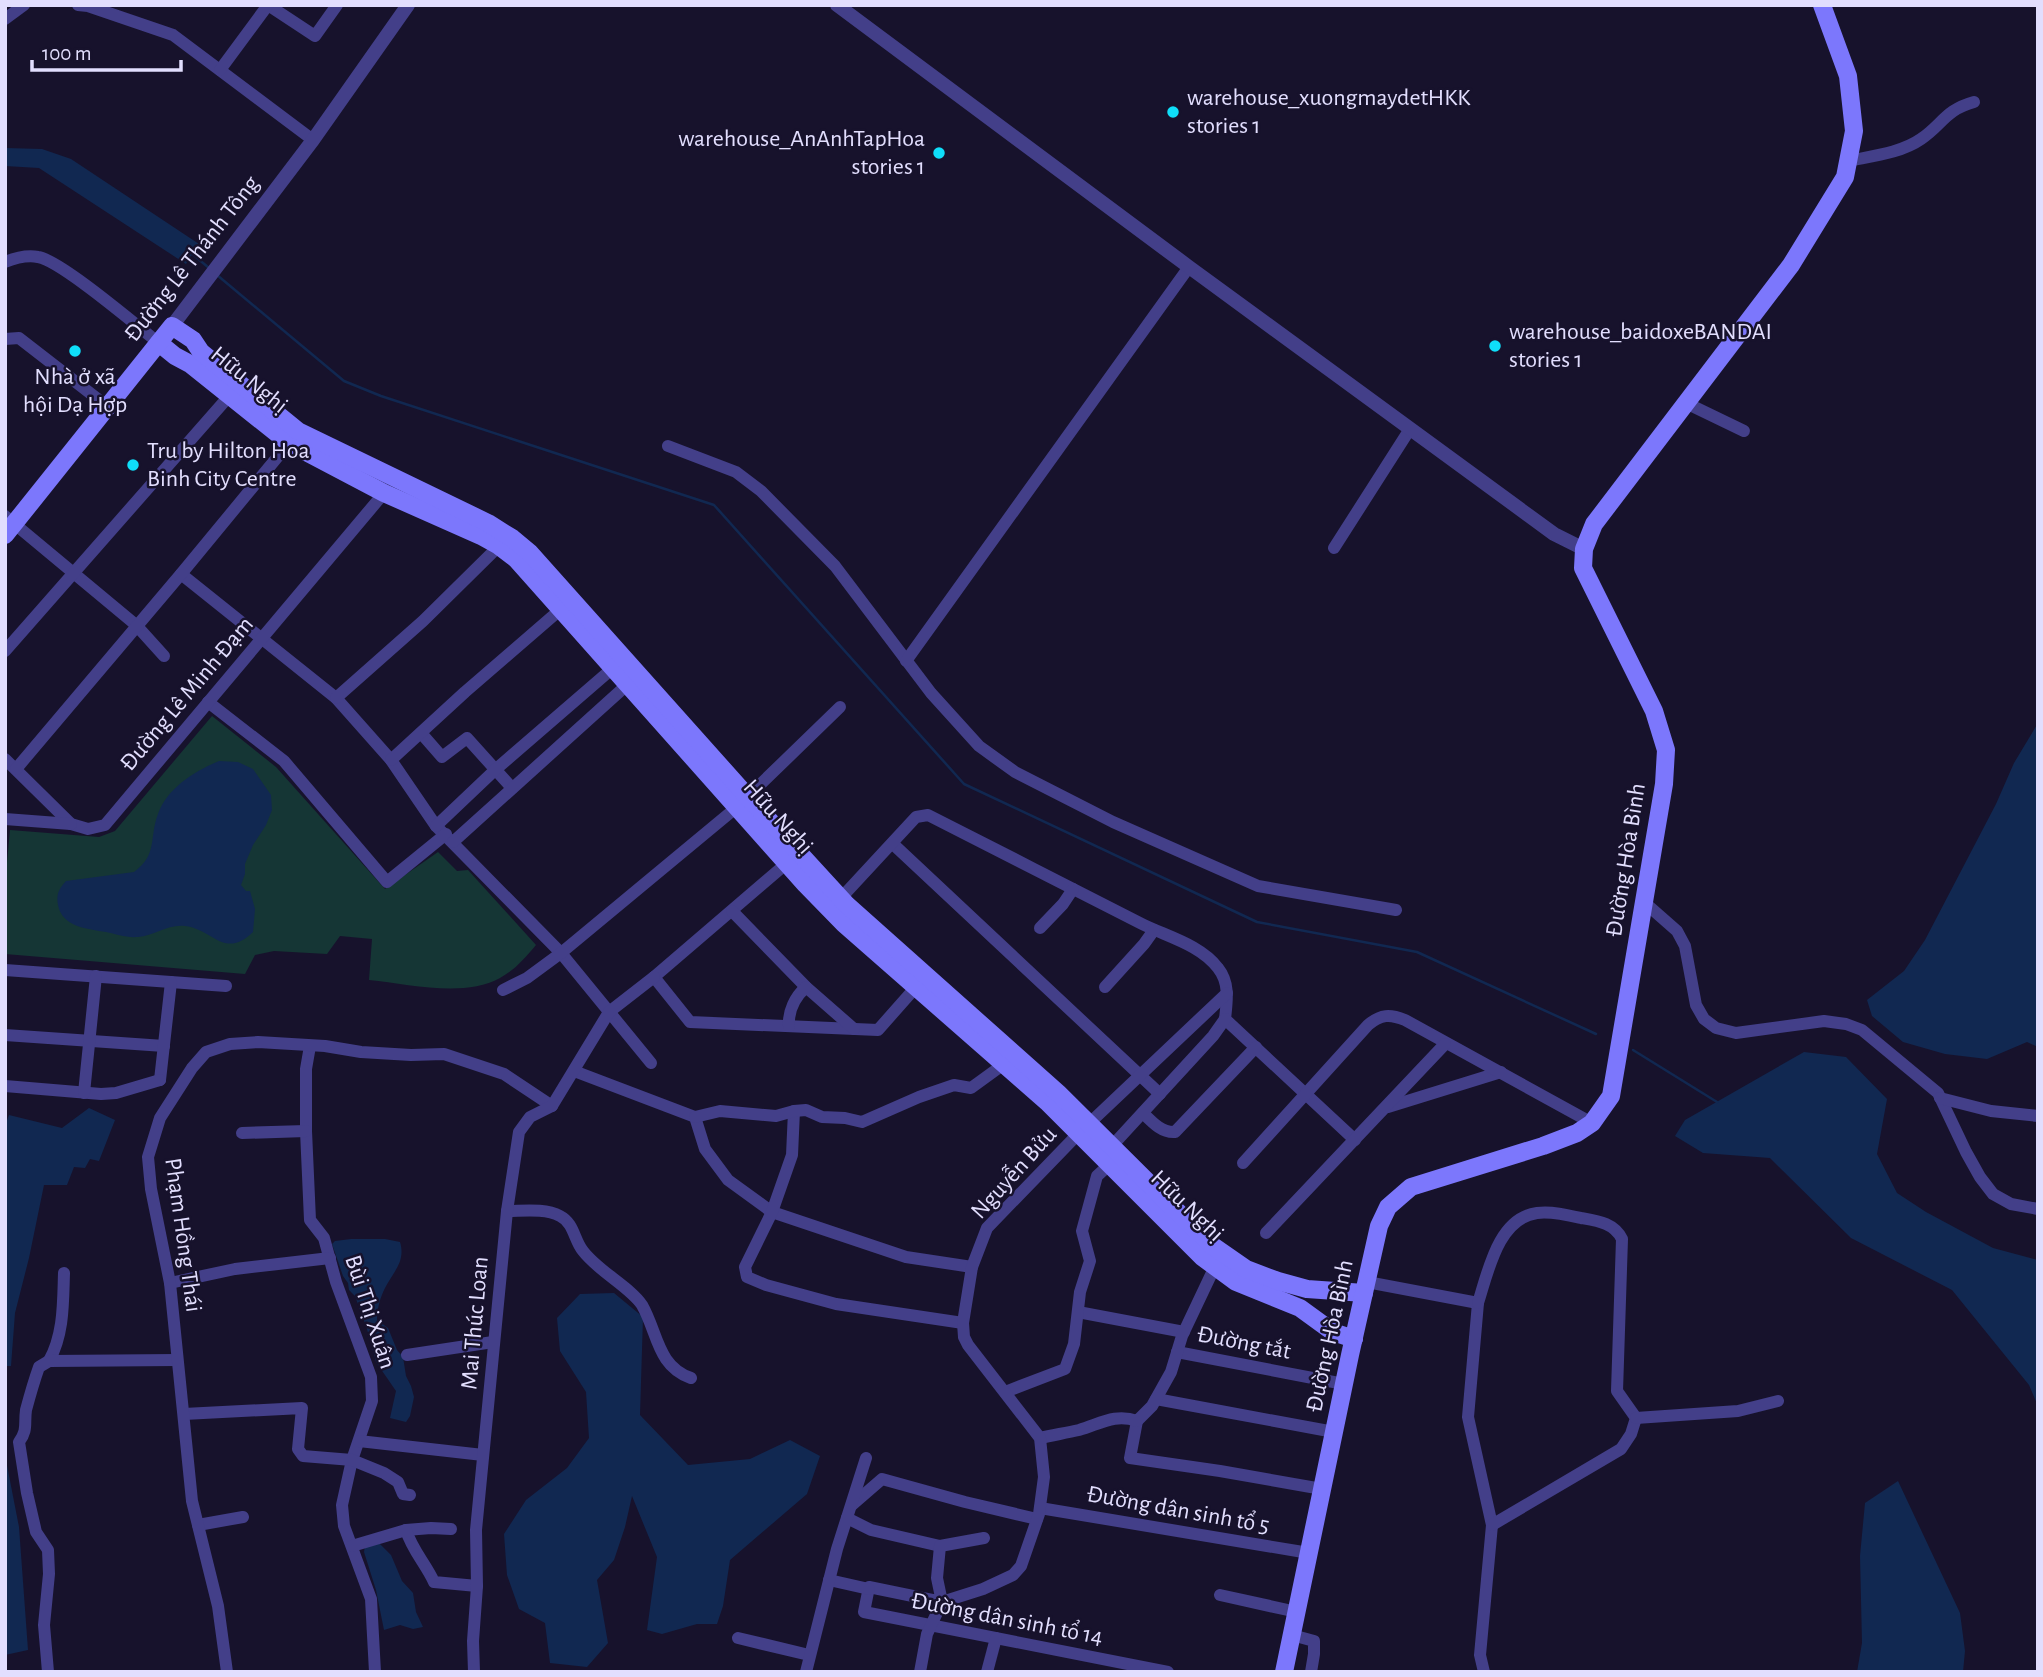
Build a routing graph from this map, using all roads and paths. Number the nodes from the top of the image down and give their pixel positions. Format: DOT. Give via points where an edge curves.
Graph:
graph roads {
  1 [pos="24,5"];
  2 [pos="78,5"];
  3 [pos="268,5"];
  4 [pos="337,5"];
  5 [pos="408,5"];
  6 [pos="837,5"];
  7 [pos="1822,5"];
  8 [pos="5,19"];
  9 [pos="220,70"];
  10 [pos="1974,102"];
  11 [pos="313,141"];
  12 [pos="1848,161"];
  13 [pos="5,262"];
  14 [pos="1189,267"];
  15 [pos="177,320"];
  16 [pos="5,339"];
  17 [pos="159,343"];
  18 [pos="229,395"];
  19 [pos="1686,403"];
  20 [pos="108,407"];
  21 [pos="1410,429"];
  22 [pos="1744,431"];
  23 [pos="289,443"];
  24 [pos="668,446"];
  25 [pos="342,462"];
  26 [pos="383,493"];
  27 [pos="8,525"];
  28 [pos="499,546"];
  29 [pos="1334,548"];
  30 [pos="1584,549"];
  31 [pos="74,573"];
  32 [pos="181,574"];
  33 [pos="561,609"];
  34 [pos="136,625"];
  35 [pos="262,637"];
  36 [pos="5,651"];
  37 [pos="164,656"];
  38 [pos="906,661"];
  39 [pos="613,668"];
  40 [pos="631,677"];
  41 [pos="336,698"];
  42 [pos="208,702"];
  43 [pos="840,707"];
  44 [pos="558,716"];
  45 [pos="421,733"];
  46 [pos="573,733"];
  47 [pos="5,759"];
  48 [pos="391,760"];
  49 [pos="16,769"];
  50 [pos="495,770"];
  51 [pos="512,788"];
  52 [pos="742,802"];
  53 [pos="5,819"];
  54 [pos="71,824"];
  55 [pos="445,834"];
  56 [pos="893,844"];
  57 [pos="787,863"];
  58 [pos="811,878"];
  59 [pos="1073,889"];
  60 [pos="841,898"];
  61 [pos="1644,902"];
  62 [pos="1396,910"];
  63 [pos="732,911"];
  64 [pos="1040,928"];
  65 [pos="1154,930"];
  66 [pos="561,953"];
  67 [pos="5,970"];
  68 [pos="96,976"];
  69 [pos="654,977"];
  70 [pos="170,982"];
  71 [pos="226,986"];
  72 [pos="806,987"];
  73 [pos="915,987"];
  74 [pos="1105,987"];
  75 [pos="503,990"];
  76 [pos="1227,993"];
  77 [pos="610,1012"];
  78 [pos="1225,1019"];
  79 [pos="789,1026"];
  80 [pos="854,1029"];
  81 [pos="5,1035"];
  82 [pos="89,1041"];
  83 [pos="1446,1044"];
  84 [pos="164,1046"];
  85 [pos="310,1046"];
  86 [pos="1256,1047"];
  87 [pos="651,1063"];
  88 [pos="1004,1064"];
  89 [pos="575,1071"];
  90 [pos="1501,1072"];
  91 [pos="1140,1075"];
  92 [pos="160,1080"];
  93 [pos="5,1086"];
  94 [pos="175,1092"];
  95 [pos="84,1093"];
  96 [pos="1160,1094"];
  97 [pos="1307,1094"];
  98 [pos="1940,1098"];
  99 [pos="552,1106"];
  100 [pos="1385,1108"];
  101 [pos="794,1111"];
  102 [pos="1143,1113"];
  103 [pos="2038,1116"];
  104 [pos="695,1117"];
  105 [pos="1592,1123"];
  106 [pos="1083,1128"];
  107 [pos="306,1131"];
  108 [pos="242,1133"];
  109 [pos="1355,1140"];
  110 [pos="1110,1156"];
  111 [pos="1243,1163"];
  112 [pos="2038,1209"];
  113 [pos="507,1211"];
  114 [pos="772,1212"];
  115 [pos="1266,1233"];
  116 [pos="330,1258"];
  117 [pos="1218,1260"];
  118 [pos="972,1267"];
  119 [pos="64,1273"];
  120 [pos="170,1283"];
  121 [pos="1365,1287"];
  122 [pos="1478,1303"];
  123 [pos="1078,1312"];
  124 [pos="962,1323"];
  125 [pos="1184,1332"];
  126 [pos="1354,1339"];
  127 [pos="493,1342"];
  128 [pos="1177,1352"];
  129 [pos="407,1355"];
  130 [pos="177,1360"];
  131 [pos="49,1361"];
  132 [pos="691,1378"];
  133 [pos="1344,1384"];
  134 [pos="1005,1392"];
  135 [pos="1156,1399"];
  136 [pos="1778,1401"];
  137 [pos="184,1414"];
  138 [pos="1636,1418"];
  139 [pos="1138,1421"];
  140 [pos="1334,1432"];
  141 [pos="1040,1438"];
  142 [pos="359,1441"];
  143 [pos="483,1455"];
  144 [pos="866,1458"];
  145 [pos="352,1460"];
  146 [pos="1322,1489"];
  147 [pos="411,1495"];
  148 [pos="849,1512"];
  149 [pos="1038,1513"];
  150 [pos="243,1517"];
  151 [pos="198,1525"];
  152 [pos="1492,1525"];
  153 [pos="451,1529"];
  154 [pos="406,1530"];
  155 [pos="984,1538"];
  156 [pos="352,1546"];
  157 [pos="940,1546"];
  158 [pos="1309,1553"];
  159 [pos="829,1580"];
  160 [pos="477,1586"];
  161 [pos="869,1588"];
  162 [pos="1220,1595"];
  163 [pos="942,1602"];
  164 [pos="1297,1612"];
  165 [pos="931,1626"];
  166 [pos="1292,1635"];
  167 [pos="738,1638"];
  168 [pos="996,1638"];
  169 [pos="809,1655"];
  170 [pos="1108,1666"];
  171 [pos="48,1672"];
  172 [pos="227,1672"];
  173 [pos="375,1672"];
  174 [pos="474,1672"];
  175 [pos="806,1672"];
  176 [pos="920,1672"];
  177 [pos="987,1672"];
  178 [pos="1168,1672"];
  179 [pos="1284,1672"];
  180 [pos="1311,1672"];
  181 [pos="1484,1672"];
  1 -- 8 [label="street"];
  2 -- 9 [label="street" via="173,36"];
  3 -- 4 [label="street" via="315,36"];
  3 -- 9 [label="street"];
  5 -- 11 [label="street, Đường Lê Thánh Tông"];
  6 -- 14 [label="street"];
  7 -- 12 [label="main road" via="1848,76 1854,131"];
  9 -- 11 [label="street"];
  10 -- 12 [label="street" via="1953,110 1905,148"];
  11 -- 15 [label="street, Đường Lê Thánh Tông"];
  12 -- 19 [label="main road" via="1845,177 1791,265"];
  13 -- 17 [label="street" via="40,257 53,263"];
  14 -- 21 [label="street"];
  14 -- 38 [label="street"];
  15 -- 17 [label="main road, Đường Lê Thánh Tông"];
  15 -- 25 [label="main road, Hữu Nghị" via="201,352"];
  16 -- 20 [label="street" via="19,338"];
  17 -- 18 [label="main road, Hữu Nghị"];
  17 -- 20 [label="main road, Đường Lê Thánh Tông"];
  18 -- 23 [label="main road, Hữu Nghị"];
  18 -- 31 [label="street"];
  19 -- 22 [label="street"];
  19 -- 30 [label="main road" via="1594,524"];
  20 -- 27 [label="main road, Đường Lê Thánh Tông"];
  21 -- 29 [label="street"];
  21 -- 30 [label="street" via="1554,534"];
  23 -- 25 [label="main road, Hữu Nghị"];
  23 -- 32 [label="street"];
  24 -- 38 [label="street" via="736,472 761,491 835,566"];
  25 -- 26 [label="main road, Hữu Nghị"];
  25 -- 40 [label="main road, Hữu Nghị" via="488,523 512,538 530,553"];
  26 -- 28 [label="main road, Hữu Nghị"];
  26 -- 35 [label="street, Đường Lê Minh Đạm"];
  27 -- 31 [label="street"];
  28 -- 33 [label="main road, Hữu Nghị"];
  28 -- 41 [label="street"];
  30 -- 61 [label="main road, Đường Hòa Bình" via="1583,568 1654,711 1666,750"];
  31 -- 34 [label="street"];
  31 -- 36 [label="street"];
  32 -- 34 [label="street"];
  32 -- 35 [label="street"];
  33 -- 39 [label="main road, Hữu Nghị"];
  33 -- 45 [label="street"];
  34 -- 37 [label="street"];
  34 -- 49 [label="street"];
  35 -- 41 [label="street"];
  35 -- 42 [label="street, Đường Lê Minh Đạm"];
  38 -- 62 [label="street" via="979,746 1015,772 1258,886"];
  39 -- 40 [label="main road, Hữu Nghị"];
  39 -- 44 [label="street"];
  40 -- 46 [label="street"];
  40 -- 52 [label="main road, Hữu Nghị"];
  41 -- 48 [label="street"];
  42 -- 54 [label="street, Đường Lê Minh Đạm" via="105,825"];
  42 -- 55 [label="street" via="284,761 387,882"];
  43 -- 52 [label="street"];
  44 -- 46 [label="street"];
  44 -- 50 [label="street"];
  45 -- 48 [label="street"];
  45 -- 50 [label="street" via="442,757 467,737"];
  46 -- 51 [label="street"];
  47 -- 49 [label="street"];
  48 -- 55 [label="street"];
  49 -- 54 [label="street"];
  50 -- 51 [label="street"];
  50 -- 55 [label="street"];
  51 -- 55 [label="street"];
  52 -- 57 [label="main road, Hữu Nghị"];
  52 -- 58 [label="main road, Hữu Nghị"];
  52 -- 66 [label="street"];
  53 -- 54 [label="street"];
  55 -- 66 [label="street"];
  56 -- 59 [label="street" via="916,817 928,815"];
  56 -- 60 [label="street"];
  56 -- 91 [label="street"];
  57 -- 58 [label="main road, Hữu Nghị"];
  57 -- 63 [label="street"];
  58 -- 60 [label="main road, Hữu Nghị"];
  58 -- 73 [label="main road, Hữu Nghị" via="844,924"];
  59 -- 64 [label="street"];
  59 -- 65 [label="street"];
  60 -- 106 [label="main road, Hữu Nghị" via="1058,1093"];
  61 -- 98 [label="street" via="1677,931 1685,946 1696,1005 1716,1028 1736,1033 1824,1021 1846,1024 1862,1030"];
  61 -- 105 [label="main road, Đường Hòa Bình" via="1611,1096"];
  63 -- 69 [label="street"];
  63 -- 72 [label="street"];
  65 -- 74 [label="street"];
  65 -- 76 [label="street" via="1198,950 1217,965 1226,979"];
  66 -- 75 [label="street"];
  66 -- 77 [label="street"];
  67 -- 68 [label="street"];
  68 -- 70 [label="street"];
  68 -- 82 [label="street"];
  69 -- 77 [label="street"];
  69 -- 79 [label="street" via="690,1022"];
  70 -- 71 [label="street"];
  70 -- 84 [label="street"];
  72 -- 79 [label="street" via="793,1004"];
  72 -- 80 [label="street"];
  73 -- 80 [label="street" via="878,1030"];
  73 -- 88 [label="main road, Hữu Nghị"];
  76 -- 78 [label="street"];
  76 -- 91 [label="street, Nguyễn Bửu"];
  77 -- 87 [label="street"];
  77 -- 89 [label="street, Mai Thúc Loan"];
  78 -- 86 [label="street"];
  78 -- 96 [label="street"];
  79 -- 80 [label="street"];
  81 -- 82 [label="street"];
  82 -- 84 [label="street"];
  82 -- 95 [label="street"];
  83 -- 90 [label="street"];
  83 -- 97 [label="street" via="1395,1016 1377,1018"];
  83 -- 100 [label="street"];
  84 -- 92 [label="street"];
  85 -- 94 [label="street, Phạm Hồng Thái" via="257,1042 206,1052"];
  85 -- 99 [label="street, Phạm Hồng Thái" via="444,1054 504,1074"];
  85 -- 107 [label="street, Bùi Thị Xuân"];
  86 -- 97 [label="street"];
  86 -- 102 [label="street" via="1175,1132 1165,1131"];
  88 -- 101 [label="street" via="971,1088 954,1085 862,1122"];
  88 -- 106 [label="main road, Hữu Nghị"];
  89 -- 99 [label="street, Mai Thúc Loan"];
  89 -- 104 [label="street"];
  90 -- 100 [label="street"];
  90 -- 105 [label="street"];
  91 -- 96 [label="street"];
  91 -- 106 [label="street, Nguyễn Bửu"];
  92 -- 94 [label="street"];
  92 -- 95 [label="street" via="116,1093"];
  93 -- 95 [label="street"];
  94 -- 120 [label="street, Phạm Hồng Thái" via="160,1118 148,1157"];
  96 -- 102 [label="street"];
  97 -- 109 [label="street"];
  97 -- 111 [label="street"];
  98 -- 103 [label="street" via="1991,1111"];
  98 -- 112 [label="street" via="1993,1194 2011,1205"];
  99 -- 113 [label="street, Mai Thúc Loan" via="530,1117 519,1132"];
  100 -- 109 [label="street"];
  101 -- 104 [label="street" via="776,1116 720,1111"];
  101 -- 114 [label="street" via="792,1156"];
  102 -- 110 [label="street"];
  104 -- 114 [label="street" via="705,1149 728,1180"];
  105 -- 121 [label="main road, Đường Hòa Bình" via="1543,1146 1411,1187 1388,1208 1379,1226"];
  106 -- 110 [label="main road, Hữu Nghị"];
  106 -- 118 [label="street, Nguyễn Bửu" via="987,1228"];
  107 -- 108 [label="street"];
  107 -- 116 [label="street, Bùi Thị Xuân" via="310,1220 324,1238"];
  109 -- 115 [label="street"];
  110 -- 117 [label="main road, Hữu Nghị" via="1202,1257"];
  110 -- 123 [label="street" via="1097,1176 1082,1231 1090,1261"];
  113 -- 127 [label="street, Mai Thúc Loan"];
  113 -- 132 [label="street" via="545,1212 565,1219 584,1253 640,1304 669,1365"];
  114 -- 118 [label="street" via="906,1257"];
  114 -- 124 [label="street" via="745,1267 750,1279 836,1304"];
  116 -- 120 [label="street" via="235,1269"];
  116 -- 142 [label="street, Bùi Thị Xuân" via="371,1377 372,1401"];
  117 -- 121 [label="main road, Hữu Nghị" via="1307,1289"];
  117 -- 125 [label="street"];
  117 -- 126 [label="main road, Hữu Nghị" via="1236,1282 1300,1308 1333,1332"];
  118 -- 124 [label="street, Nguyễn Bửu"];
  119 -- 131 [label="street" via="60,1332"];
  120 -- 130 [label="street, Phạm Hồng Thái"];
  121 -- 122 [label="street"];
  121 -- 126 [label="main road, Đường Hòa Bình"];
  122 -- 138 [label="street" via="1503,1234 1521,1218 1538,1212 1613,1226 1622,1239 1617,1391"];
  122 -- 152 [label="street" via="1468,1417"];
  123 -- 125 [label="street"];
  123 -- 134 [label="street" via="1065,1369"];
  124 -- 134 [label="street" via="968,1345"];
  125 -- 128 [label="street"];
  126 -- 133 [label="main road, Đường Hòa Bình"];
  127 -- 129 [label="street"];
  127 -- 143 [label="street, Mai Thúc Loan"];
  128 -- 133 [label="street, Đường tắt"];
  128 -- 135 [label="street"];
  130 -- 131 [label="street"];
  130 -- 137 [label="street, Phạm Hồng Thái"];
  131 -- 171 [label="street" via="38,1367 25,1434 19,1442 36,1532 48,1550 44,1625"];
  133 -- 140 [label="main road, Đường Hòa Bình"];
  134 -- 141 [label="street"];
  135 -- 139 [label="street"];
  135 -- 140 [label="street"];
  136 -- 138 [label="street" via="1738,1410"];
  137 -- 145 [label="street" via="302,1408 298,1450 303,1456"];
  137 -- 151 [label="street, Phạm Hồng Thái"];
  138 -- 152 [label="street" via="1621,1449"];
  139 -- 141 [label="street" via="1126,1417 1103,1420"];
  139 -- 146 [label="street" via="1130,1458"];
  140 -- 146 [label="main road, Đường Hòa Bình"];
  141 -- 149 [label="street" via="1044,1477"];
  142 -- 143 [label="street"];
  142 -- 145 [label="street, Bùi Thị Xuân"];
  143 -- 160 [label="street, Mai Thúc Loan" via="476,1530"];
  144 -- 148 [label="street"];
  145 -- 147 [label="street" via="384,1473 398,1482 403,1494"];
  145 -- 156 [label="street, Bùi Thị Xuân" via="342,1505"];
  146 -- 158 [label="main road, Đường Hòa Bình"];
  148 -- 149 [label="street, Đường dân sinh tổ 5" via="882,1479 965,1502"];
  148 -- 157 [label="street" via="871,1530"];
  148 -- 159 [label="street"];
  149 -- 158 [label="street, Đường dân sinh tổ 5"];
  149 -- 163 [label="street" via="1021,1566 1013,1575"];
  150 -- 151 [label="street"];
  151 -- 172 [label="street, Phạm Hồng Thái" via="218,1605"];
  152 -- 181 [label="street" via="1480,1655"];
  153 -- 154 [label="street"];
  154 -- 156 [label="street"];
  154 -- 160 [label="street" via="434,1582"];
  155 -- 157 [label="street"];
  156 -- 173 [label="street, Bùi Thị Xuân" via="371,1599"];
  157 -- 163 [label="street" via="937,1578"];
  158 -- 164 [label="main road, Đường Hòa Bình"];
  159 -- 161 [label="street"];
  159 -- 169 [label="street"];
  160 -- 174 [label="street, Mai Thúc Loan"];
  161 -- 163 [label="street"];
  161 -- 165 [label="street, Đường dân sinh tổ 14" via="864,1612"];
  162 -- 164 [label="street"];
  163 -- 165 [label="street"];
  164 -- 166 [label="main road, Đường Hòa Bình"];
  165 -- 168 [label="street, Đường dân sinh tổ 14"];
  165 -- 176 [label="street"];
  166 -- 179 [label="main road, Đường Hòa Bình"];
  166 -- 180 [label="street" via="1314,1641"];
  167 -- 169 [label="street"];
  168 -- 170 [label="street, Đường dân sinh tổ 14"];
  168 -- 177 [label="street"];
  169 -- 175 [label="street"];
  170 -- 178 [label="street, Đường dân sinh tổ 14"];
}
